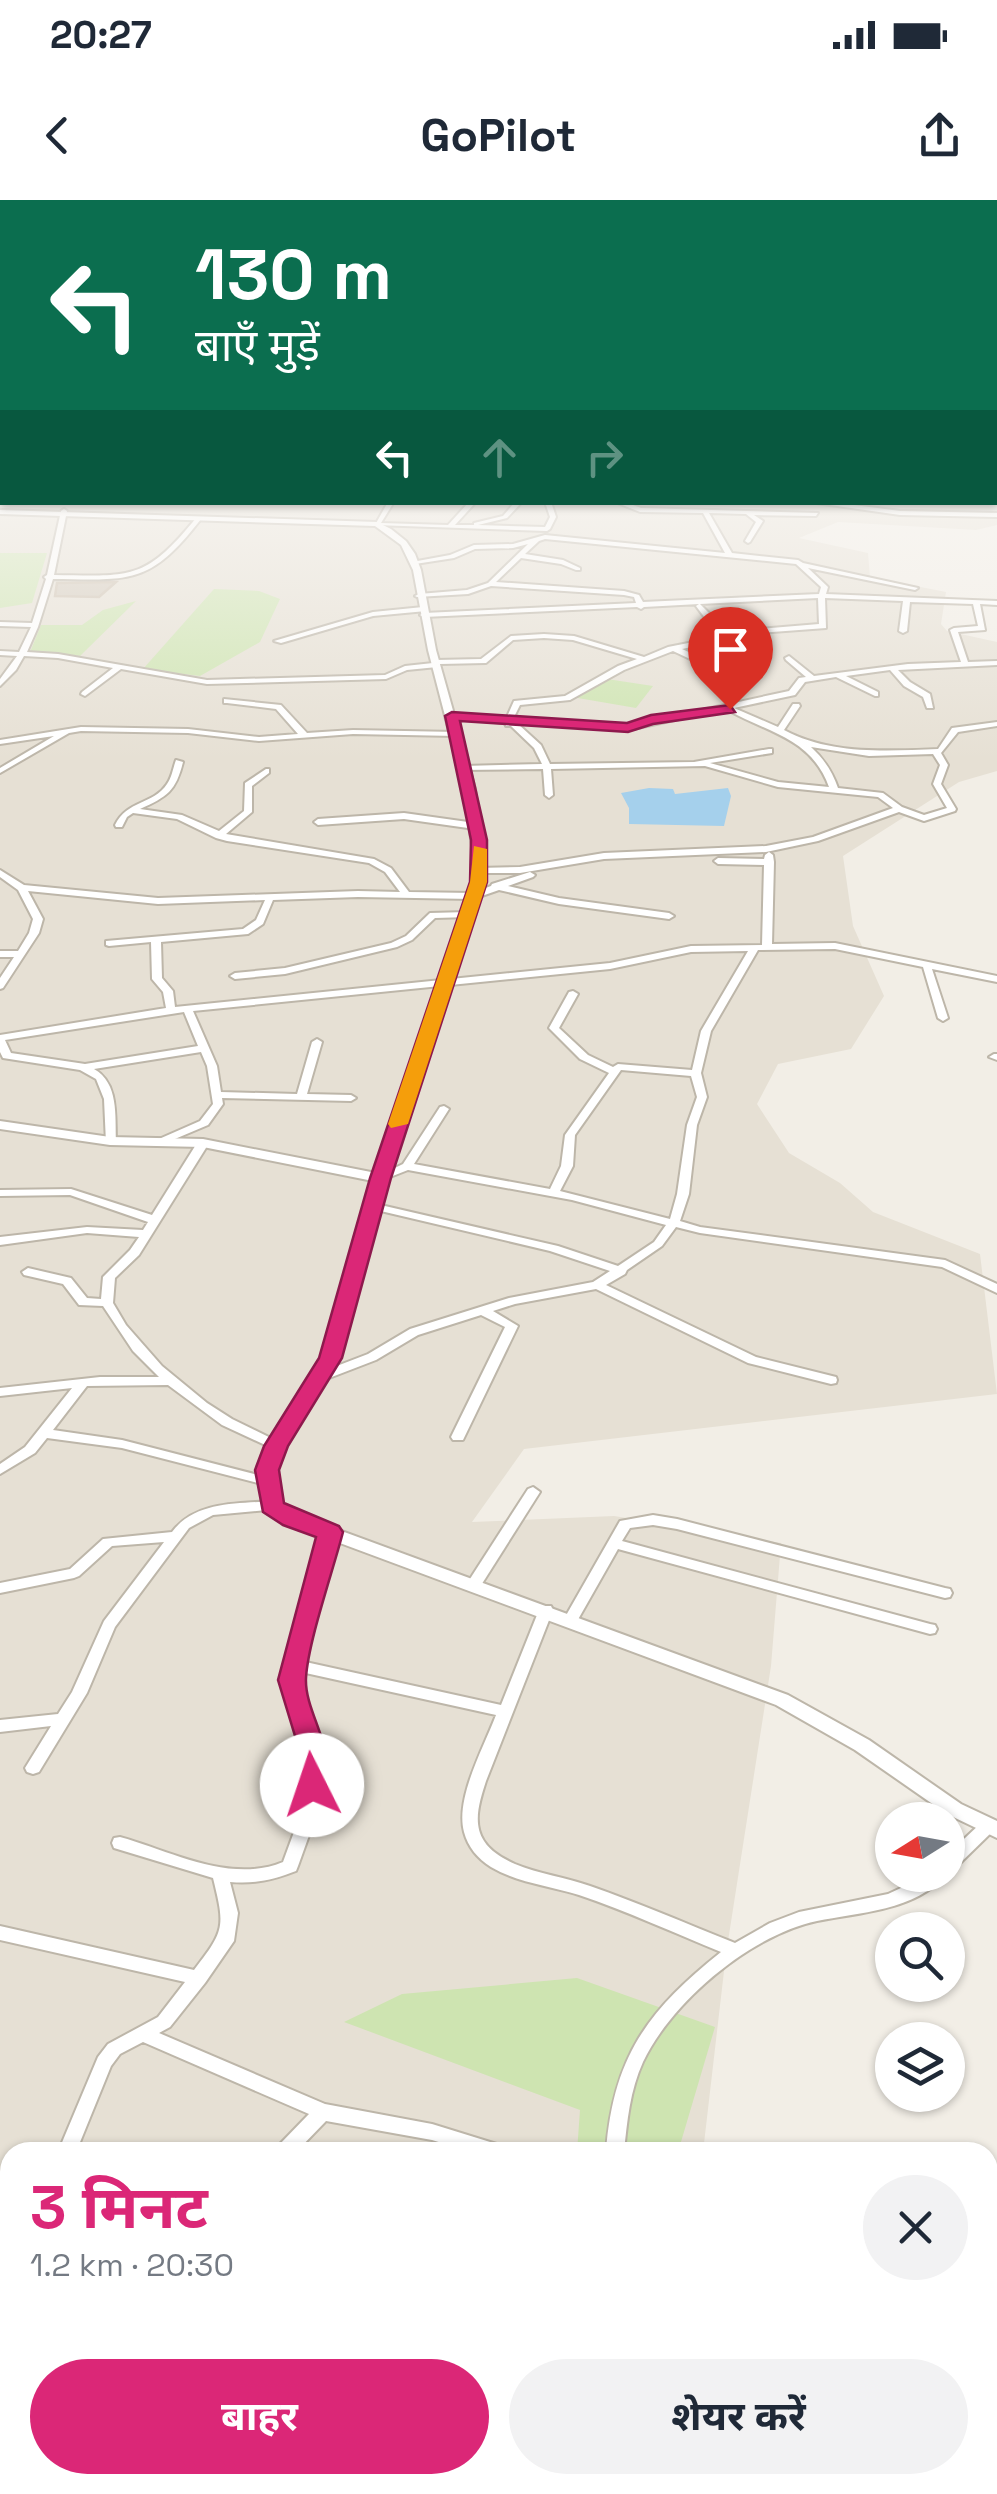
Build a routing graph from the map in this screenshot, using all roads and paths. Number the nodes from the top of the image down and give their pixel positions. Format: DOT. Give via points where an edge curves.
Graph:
graph roads {
  1 [pos="55,546"];
  2 [pos="179,546"];
  3 [pos="406,546"];
  4 [pos="511,546"];
  5 [pos="532,546"];
  6 [pos="641,546"];
  7 [pos="724,546"];
  8 [pos="474,547"];
  9 [pos="523,556"];
  10 [pos="730,556"];
  11 [pos="415,562"];
  12 [pos="802,565"];
  13 [pos="578,569"];
  14 [pos="47,577"];
  15 [pos="490,584"];
  16 [pos="915,588"];
  17 [pos="468,592"];
  18 [pos="823,596"];
  19 [pos="907,600"];
  20 [pos="976,602"];
  21 [pos="997,603"];
  22 [pos="422,606"];
  23 [pos="640,606"];
  24 [pos="700,606"];
  25 [pos="474,611"];
  26 [pos="0,624"];
  27 [pos="35,625"];
  28 [pos="903,631"];
  29 [pos="740,634"];
  30 [pos="278,641"];
  31 [pos="673,648"];
  32 [pos="0,652"];
  33 [pos="23,653"];
  34 [pos="789,658"];
  35 [pos="644,659"];
  36 [pos="997,663"];
  37 [pos="436,664"];
  38 [pos="965,664"];
  39 [pos="120,666"];
  40 [pos="892,668"];
  41 [pos="719,669"];
  42 [pos="838,675"];
  43 [pos="812,678"];
  44 [pos="0,684"];
  45 [pos="85,694"];
  46 [pos="874,694"];
  47 [pos="227,701"];
  48 [pos="796,706"];
  49 [pos="930,706"];
  50 [pos="730,709"];
  51 [pos="452,716"];
  52 [pos="511,721"];
  53 [pos="997,724"];
  54 [pos="68,731"];
  55 [pos="778,732"];
  56 [pos="456,734"];
  57 [pos="305,736"];
  58 [pos="0,742"];
  59 [pos="803,743"];
  60 [pos="936,751"];
  61 [pos="769,752"];
  62 [pos="180,762"];
  63 [pos="695,764"];
  64 [pos="549,766"];
  65 [pos="464,768"];
  66 [pos="0,771"];
  67 [pos="266,771"];
  68 [pos="834,788"];
  69 [pos="549,795"];
  70 [pos="132,810"];
  71 [pos="900,810"];
  72 [pos="318,822"];
  73 [pos="119,825"];
  74 [pos="475,826"];
  75 [pos="219,836"];
  76 [pos="769,855"];
  77 [pos="480,870"];
  78 [pos="0,873"];
  79 [pos="495,886"];
  80 [pos="22,888"];
  81 [pos="406,894"];
  82 [pos="473,896"];
  83 [pos="270,901"];
  84 [pos="467,915"];
  85 [pos="669,916"];
  86 [pos="156,941"];
  87 [pos="109,943"];
  88 [pos="761,947"];
  89 [pos="0,954"];
  90 [pos="22,954"];
  91 [pos="932,969"];
  92 [pos="234,976"];
  93 [pos="997,980"];
  94 [pos="446,983"];
  95 [pos="0,986"];
  96 [pos="573,994"];
  97 [pos="187,1008"];
  98 [pos="170,1010"];
  99 [pos="943,1018"];
  100 [pos="0,1039"];
  101 [pos="316,1042"];
  102 [pos="202,1049"];
  103 [pos="83,1067"];
  104 [pos="614,1071"];
  105 [pos="696,1073"];
  106 [pos="302,1094"];
  107 [pos="217,1095"];
  108 [pos="351,1098"];
  109 [pos="444,1109"];
  110 [pos="0,1125"];
  111 [pos="110,1141"];
  112 [pos="163,1141"];
  113 [pos="204,1143"];
  114 [pos="407,1166"];
  115 [pos="380,1178"];
  116 [pos="554,1192"];
  117 [pos="0,1194"];
  118 [pos="372,1206"];
  119 [pos="155,1220"];
  120 [pos="672,1225"];
  121 [pos="146,1234"];
  122 [pos="0,1240"];
  123 [pos="621,1271"];
  124 [pos="28,1272"];
  125 [pos="596,1285"];
  126 [pos="997,1289"];
  127 [pos="106,1304"];
  128 [pos="481,1310"];
  129 [pos="320,1376"];
  130 [pos="831,1380"];
  131 [pos="170,1381"];
  132 [pos="82,1384"];
  133 [pos="0,1392"];
  134 [pos="44,1433"];
  135 [pos="458,1437"];
  136 [pos="276,1446"];
  137 [pos="0,1470"];
  138 [pos="266,1481"];
  139 [pos="532,1492"];
  140 [pos="272,1506"];
  141 [pos="330,1532"];
  142 [pos="175,1536"];
  143 [pos="613,1544"];
  144 [pos="473,1586"];
  145 [pos="0,1588"];
  146 [pos="945,1593"];
  147 [pos="546,1610"];
  148 [pos="571,1619"];
  149 [pos="930,1629"];
  150 [pos="293,1665"];
  151 [pos="502,1711"];
  152 [pos="64,1719"];
  153 [pos="0,1726"];
  154 [pos="34,1768"];
  155 [pos="992,1829"];
  156 [pos="120,1843"];
  157 [pos="965,1850"];
  158 [pos="221,1877"];
  159 [pos="913,1892"];
  160 [pos="0,1933"];
  161 [pos="738,1952"];
  162 [pos="199,1978"];
  163 [pos="143,2034"];
  164 [pos="323,2112"];
  165 [pos="71,2142"];
  166 [pos="294,2142"];
  167 [pos="464,2142"];
  168 [pos="617,2142"];
  1 -- 14 [label="street"];
  2 -- 14 [label="street" via="168,560 121,577"];
  3 -- 11 [label="street"];
  4 -- 8 [label="street"];
  5 -- 9 [label="street"];
  6 -- 10 [label="street"];
  7 -- 10 [label="street"];
  8 -- 11 [label="street"];
  9 -- 13 [label="street"];
  9 -- 15 [label="street"];
  10 -- 12 [label="street"];
  11 -- 22 [label="street"];
  12 -- 16 [label="street"];
  12 -- 18 [label="street" via="824,584"];
  14 -- 27 [label="street"];
  15 -- 17 [label="street"];
  15 -- 23 [label="street" via="584,587 637,596"];
  17 -- 22 [label="street"];
  17 -- 25 [label="street"];
  18 -- 19 [label="street"];
  18 -- 24 [label="street"];
  18 -- 29 [label="street" via="823,626"];
  19 -- 20 [label="street"];
  19 -- 28 [label="street"];
  20 -- 21 [label="street"];
  20 -- 38 [label="street" via="982,628 954,630"];
  22 -- 25 [label="street"];
  22 -- 30 [label="street"];
  22 -- 37 [label="street"];
  23 -- 24 [label="street"];
  23 -- 25 [label="street"];
  24 -- 29 [label="street" via="711,620"];
  26 -- 27 [label="street"];
  27 -- 33 [label="street"];
  29 -- 31 [label="street"];
  31 -- 35 [label="street"];
  31 -- 41 [label="street"];
  32 -- 33 [label="street"];
  33 -- 39 [label="street"];
  33 -- 44 [label="street"];
  34 -- 43 [label="street"];
  35 -- 37 [label="street" via="544,636 511,638 483,661"];
  35 -- 52 [label="street" via="567,698 517,703"];
  36 -- 38 [label="street"];
  37 -- 39 [label="street" via="386,677 258,683 192,680"];
  37 -- 51 [label="street"];
  38 -- 40 [label="street"];
  39 -- 45 [label="street"];
  40 -- 42 [label="street"];
  40 -- 49 [label="street"];
  42 -- 43 [label="street"];
  42 -- 46 [label="street"];
  43 -- 50 [label="street" via="796,691"];
  47 -- 57 [label="street" via="278,707"];
  48 -- 55 [label="street"];
  50 -- 52 [label="street" via="628,728"];
  50 -- 55 [label="street"];
  51 -- 52 [label="street"];
  51 -- 56 [label="street"];
  52 -- 64 [label="street" via="534,739"];
  53 -- 60 [label="street" via="956,730 945,750"];
  54 -- 57 [label="street"];
  54 -- 58 [label="street"];
  54 -- 66 [label="street"];
  55 -- 59 [label="street"];
  56 -- 57 [label="street"];
  56 -- 65 [label="street"];
  59 -- 60 [label="street" via="871,754"];
  59 -- 68 [label="street" via="825,765"];
  60 -- 71 [label="street" via="944,765 937,784 952,809 924,818"];
  61 -- 63 [label="street"];
  62 -- 70 [label="street" via="167,794"];
  63 -- 64 [label="street"];
  63 -- 68 [label="street" via="778,784"];
  64 -- 65 [label="street"];
  64 -- 69 [label="street"];
  65 -- 74 [label="street"];
  67 -- 75 [label="street" via="248,785 248,812"];
  68 -- 71 [label="street" via="880,795"];
  70 -- 73 [label="street"];
  70 -- 75 [label="street" via="179,818"];
  71 -- 76 [label="street"];
  72 -- 74 [label="street" via="404,816"];
  74 -- 77 [label="street"];
  75 -- 81 [label="street" via="371,861 388,870"];
  76 -- 77 [label="street" via="604,856"];
  76 -- 79 [label="street" via="590,862"];
  76 -- 88 [label="street"];
  77 -- 82 [label="street"];
  78 -- 80 [label="street"];
  79 -- 82 [label="street"];
  79 -- 85 [label="street"];
  80 -- 83 [label="street" via="158,901"];
  80 -- 90 [label="street" via="38,919"];
  81 -- 82 [label="street"];
  81 -- 83 [label="street"];
  82 -- 84 [label="street"];
  83 -- 86 [label="street" via="260,922 245,932"];
  84 -- 92 [label="street" via="432,915 394,944 285,972"];
  84 -- 94 [label="street"];
  86 -- 87 [label="street"];
  86 -- 98 [label="street" via="157,979 168,992"];
  88 -- 91 [label="street" via="835,946"];
  88 -- 94 [label="street" via="691,949 610,966"];
  88 -- 105 [label="street" via="706,1031"];
  89 -- 90 [label="street"];
  90 -- 95 [label="street"];
  91 -- 93 [label="street"];
  91 -- 99 [label="street"];
  94 -- 97 [label="street"];
  94 -- 115 [label="street"];
  96 -- 104 [label="street" via="554,1028 584,1057"];
  97 -- 98 [label="street"];
  97 -- 102 [label="street"];
  98 -- 100 [label="street"];
  100 -- 103 [label="street" via="11,1057"];
  101 -- 106 [label="street"];
  102 -- 103 [label="street"];
  102 -- 107 [label="street"];
  103 -- 111 [label="street" via="106,1084"];
  104 -- 105 [label="street"];
  104 -- 116 [label="street" via="570,1136 567,1166"];
  105 -- 120 [label="street" via="702,1097"];
  106 -- 107 [label="street"];
  106 -- 108 [label="street"];
  107 -- 112 [label="street" via="216,1111 204,1123"];
  109 -- 114 [label="street"];
  110 -- 111 [label="street"];
  111 -- 112 [label="street"];
  112 -- 113 [label="street"];
  113 -- 115 [label="street"];
  113 -- 119 [label="street"];
  114 -- 115 [label="street"];
  114 -- 116 [label="street"];
  115 -- 118 [label="street"];
  116 -- 120 [label="street"];
  117 -- 119 [label="street" via="72,1192"];
  118 -- 123 [label="street" via="554,1248"];
  118 -- 129 [label="street" via="336,1343"];
  119 -- 121 [label="street"];
  120 -- 123 [label="street"];
  120 -- 126 [label="street" via="946,1264"];
  121 -- 122 [label="street" via="87,1230"];
  121 -- 127 [label="street" via="109,1277"];
  123 -- 125 [label="street"];
  124 -- 127 [label="street" via="67,1281 83,1302"];
  125 -- 128 [label="street"];
  125 -- 130 [label="street" via="752,1360"];
  127 -- 131 [label="street"];
  128 -- 129 [label="street" via="414,1332"];
  128 -- 135 [label="street" via="512,1326"];
  129 -- 136 [label="street"];
  131 -- 132 [label="street"];
  131 -- 136 [label="street"];
  132 -- 133 [label="street"];
  132 -- 134 [label="street"];
  134 -- 137 [label="street"];
  134 -- 138 [label="street" via="122,1444"];
  136 -- 138 [label="street"];
  138 -- 140 [label="street"];
  139 -- 144 [label="street"];
  140 -- 141 [label="street"];
  140 -- 142 [label="street" via="210,1511"];
  141 -- 144 [label="street"];
  141 -- 150 [label="street"];
  142 -- 145 [label="street" via="108,1542 74,1573"];
  142 -- 152 [label="street" via="109,1625"];
  143 -- 146 [label="street" via="625,1524 653,1520"];
  143 -- 148 [label="street"];
  143 -- 149 [label="street"];
  144 -- 147 [label="street"];
  147 -- 148 [label="street"];
  147 -- 151 [label="street"];
  148 -- 155 [label="street" via="808,1712"];
  150 -- 151 [label="street"];
  150 -- 158 [label="street" via="294,1697 314,1762 298,1849 282,1871"];
  151 -- 161 [label="street" via="470,1809 470,1832 485,1854"];
  152 -- 153 [label="street"];
  152 -- 154 [label="street"];
  155 -- 157 [label="street"];
  156 -- 158 [label="street"];
  158 -- 162 [label="street" via="230,1924"];
  159 -- 161 [label="street" via="796,1919"];
  160 -- 162 [label="street"];
  161 -- 168 [label="street" via="686,1992 645,2041 624,2098"];
  162 -- 163 [label="street" via="164,2022"];
  163 -- 164 [label="street"];
  163 -- 165 [label="street" via="104,2062"];
  164 -- 166 [label="street"];
  164 -- 167 [label="street"];
}
